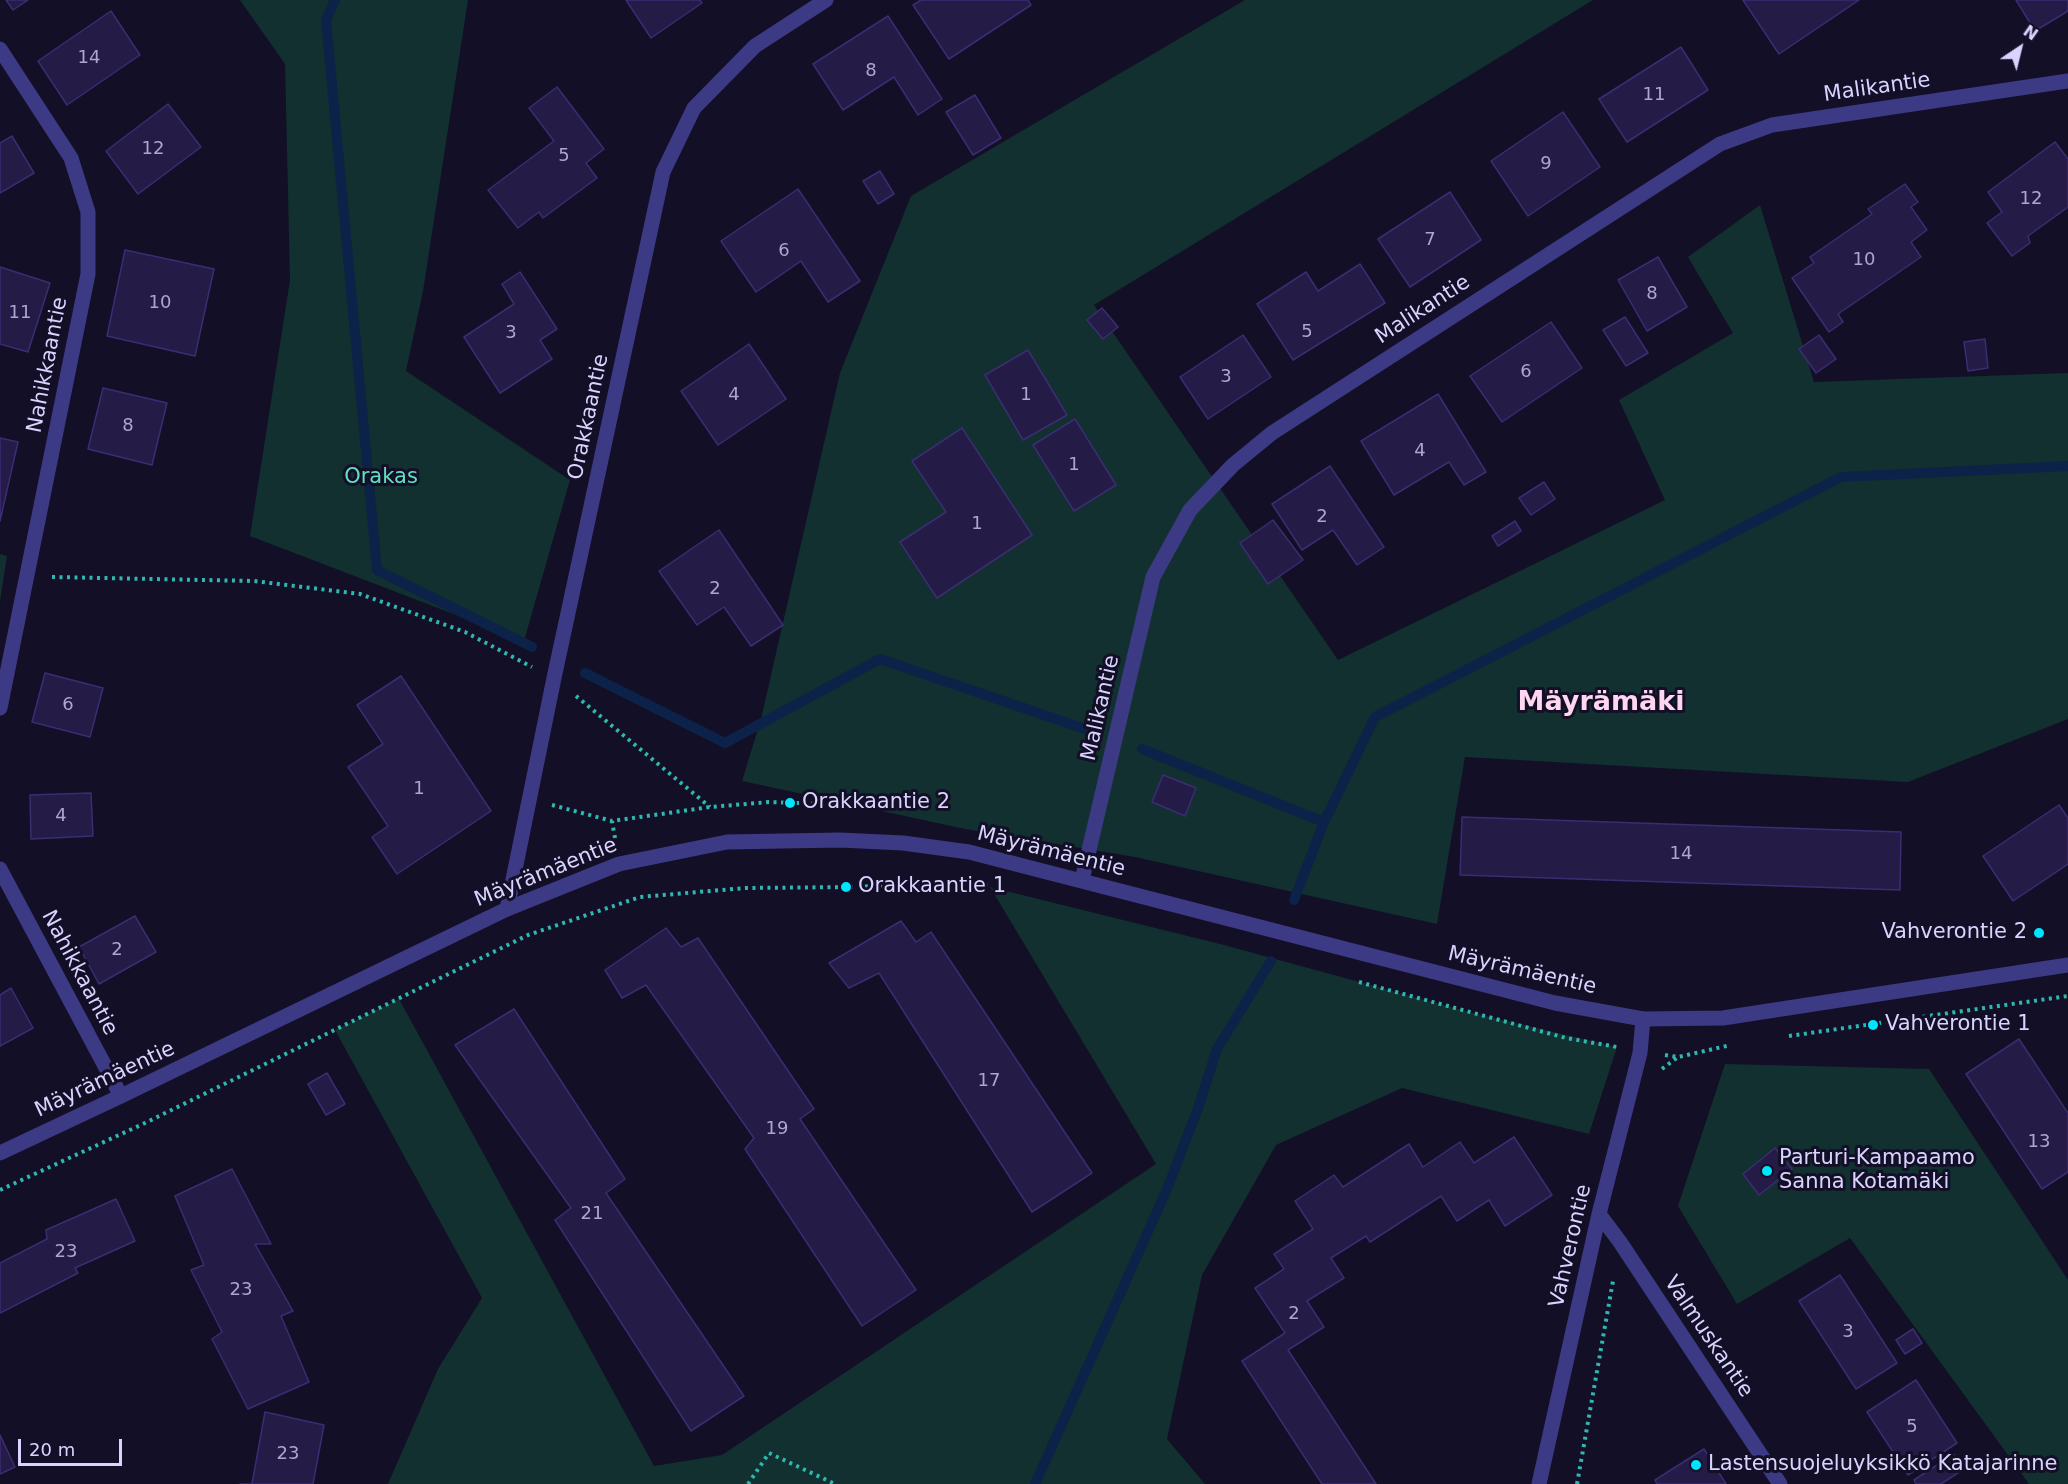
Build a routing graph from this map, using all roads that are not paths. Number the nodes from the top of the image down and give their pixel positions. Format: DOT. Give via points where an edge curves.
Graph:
graph roads {
  1 [pos="826,0"];
  2 [pos="0,49"];
  3 [pos="2068,81"];
  4 [pos="0,708"];
  5 [pos="0,869"];
  6 [pos="1083,880"];
  7 [pos="507,909"];
  8 [pos="2068,965"];
  9 [pos="1643,1018"];
  10 [pos="121,1096"];
  11 [pos="0,1153"];
  12 [pos="1599,1215"];
  13 [pos="1539,1484"];
  14 [pos="1780,1484"];
  1 -- 7 [label="street, Orakkaantie" via="755,46 694,108 663,172"];
  2 -- 4 [label="street, Nahikkaantie" via="71,158 88,212 88,274"];
  3 -- 6 [label="street, Malikantie" via="1772,125 1720,144 1272,433 1233,465 1190,510 1152,577"];
  5 -- 10 [label="street, Nahikkaantie"];
  6 -- 7 [label="street, Mäyrämäentie" via="969,852 903,843 727,842 619,864"];
  6 -- 9 [label="street, Mäyrämäentie" via="1555,1003"];
  7 -- 10 [label="street, Mäyrämäentie"];
  8 -- 9 [label="street, Mäyrämäentie" via="1723,1018"];
  9 -- 12 [label="street, Vahverontie" via="1640,1053"];
  10 -- 11 [label="street, Mäyrämäentie"];
  12 -- 13 [label="street, Vahverontie"];
  12 -- 14 [label="street, Valmuskantie"];
}
